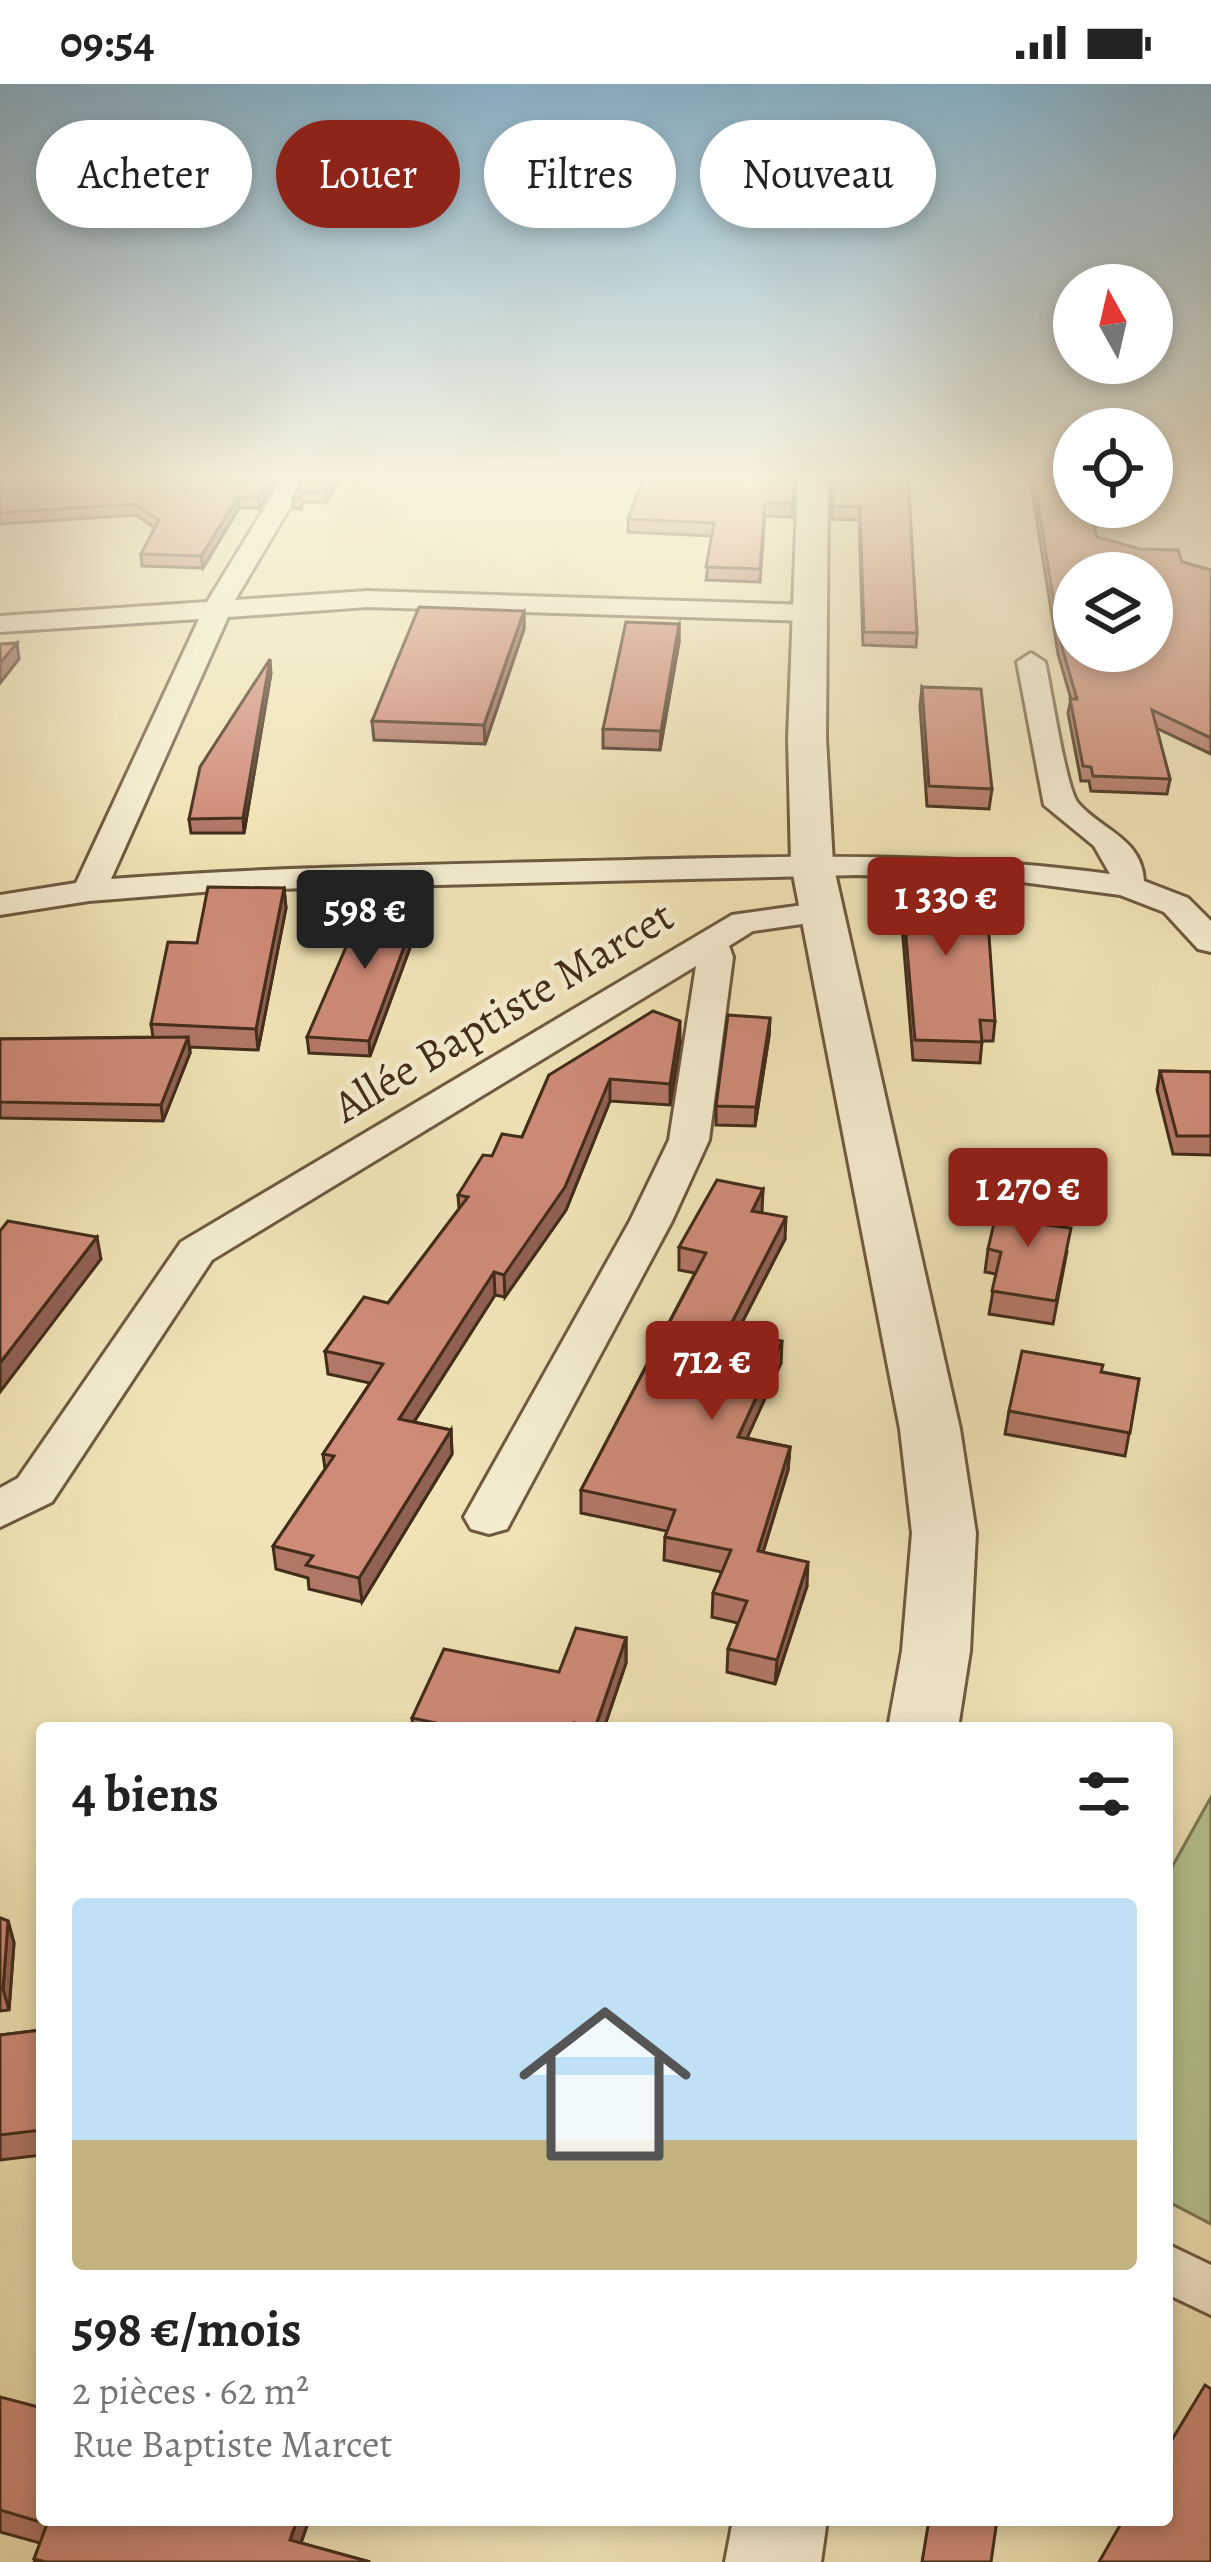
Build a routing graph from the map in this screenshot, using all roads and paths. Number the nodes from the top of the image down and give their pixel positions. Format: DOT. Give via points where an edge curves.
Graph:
graph roads {
  1 [pos="227,594"];
  2 [pos="812,594"];
  3 [pos="217,610"];
  4 [pos="812,613"];
  5 [pos="0,623"];
  6 [pos="1031,662"];
  7 [pos="1127,886"];
  8 [pos="819,888"];
  9 [pos="89,891"];
  10 [pos="0,905"];
  11 [pos="709,941"];
  12 [pos="1211,941"];
  13 [pos="0,1510"];
  14 [pos="489,1517"];
  15 [pos="924,1722"];
  16 [pos="1173,2272"];
  17 [pos="1211,2290"];
  18 [pos="780,2526"];
  19 [pos="773,2562"];
  1 -- 3 [label="street"];
  2 -- 4 [label="street"];
  3 -- 4 [label="street" via="410,599"];
  3 -- 5 [label="street"];
  3 -- 9 [label="street"];
  4 -- 8 [label="street" via="807,738"];
  6 -- 7 [label="street" via="1060,805 1127,862"];
  7 -- 8 [label="street" via="1014,872"];
  7 -- 12 [label="street" via="1176,905"];
  8 -- 9 [label="street" via="228,880"];
  8 -- 11 [label="street, Allée Baptiste Marcet"];
  8 -- 15 [label="street" via="930,1429 944,1533"];
  9 -- 10 [label="street"];
  11 -- 13 [label="street, Allée Baptiste Marcet" via="196,1251 34,1490"];
  11 -- 14 [label="street" via="715,957 688,1140"];
  16 -- 17 [label="street"];
  18 -- 19 [label="street"];
}
